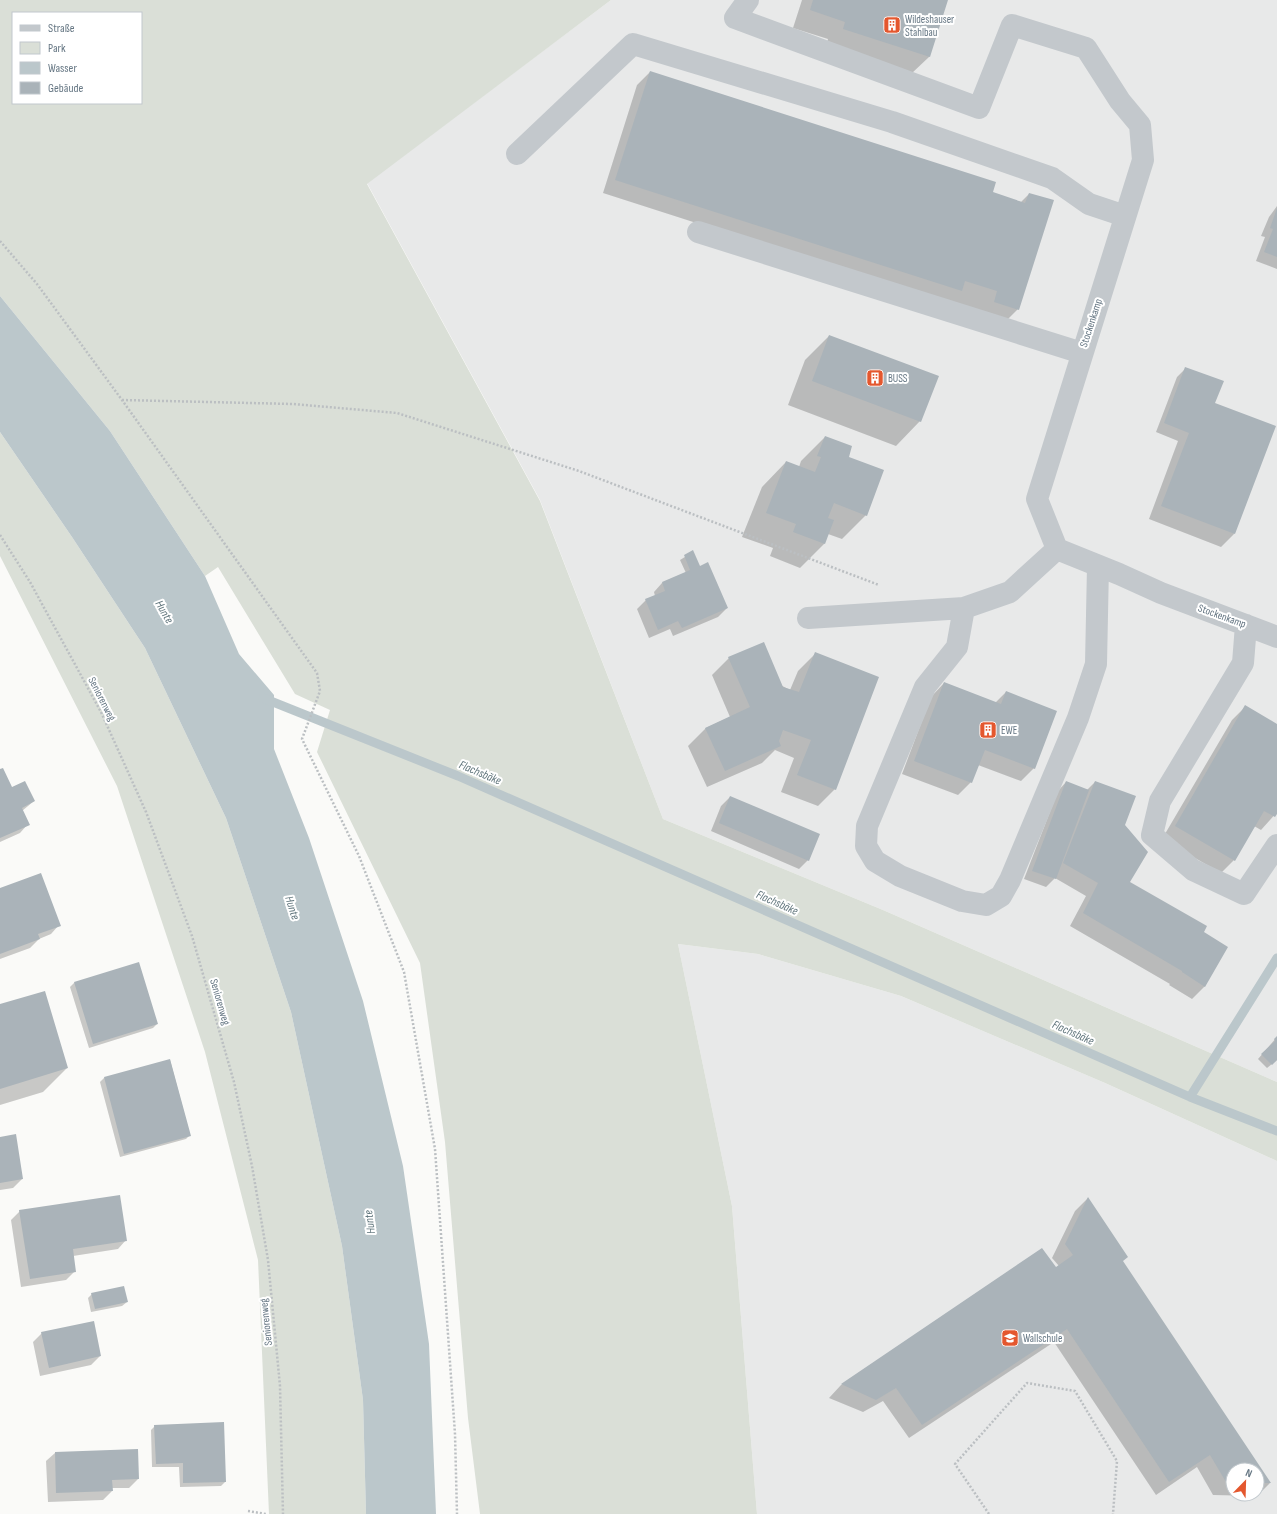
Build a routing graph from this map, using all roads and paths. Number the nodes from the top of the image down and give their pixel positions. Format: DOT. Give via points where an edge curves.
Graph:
graph roads {
  1 [pos="748,0"];
  2 [pos="516,154"];
  3 [pos="1125,216"];
  4 [pos="698,232"];
  5 [pos="0,241"];
  6 [pos="1082,353"];
  7 [pos="122,400"];
  8 [pos="0,535"];
  9 [pos="1057,549"];
  10 [pos="1098,566"];
  11 [pos="880,586"];
  12 [pos="964,608"];
  13 [pos="808,618"];
  14 [pos="1246,625"];
  15 [pos="1277,637"];
  16 [pos="1277,845"];
  17 [pos="248,1511"];
  18 [pos="266,1514"];
  19 [pos="283,1514"];
  20 [pos="457,1514"];
  21 [pos="989,1514"];
  22 [pos="1113,1514"];
  1 -- 3 [label="street, Stockenkamp" via="735,18 979,108 1012,25 1086,48 1120,101 1140,125 1143,160"];
  2 -- 3 [label="street" via="633,44 899,125 1052,178 1089,204"];
  3 -- 6 [label="street, Stockenkamp"];
  4 -- 6 [label="street"];
  5 -- 7 [label="path" via="37,284"];
  6 -- 9 [label="street, Stockenkamp" via="1037,499"];
  7 -- 11 [label="path" via="293,404 397,413 580,471"];
  7 -- 20 [label="path" via="317,674 320,691 302,739 359,856 404,972 435,1149 455,1434"];
  8 -- 19 [label="path, Seniorenweg" via="30,582 101,712 146,812 192,936 234,1082 268,1260 280,1386"];
  9 -- 10 [label="street, Stockenkamp"];
  9 -- 12 [label="street" via="1010,592"];
  10 -- 12 [label="street" via="1094,671 1078,718 1010,880 1001,896 986,905 962,901 900,876 875,861 866,846 867,826 925,687 957,647"];
  10 -- 14 [label="street, Stockenkamp" via="1160,593"];
  12 -- 13 [label="street"];
  14 -- 15 [label="street, Stockenkamp"];
  14 -- 16 [label="street" via="1243,663 1160,801 1152,836 1192,870 1244,894"];
  17 -- 18 [label="path"];
  21 -- 22 [label="path" via="955,1464 1027,1382 1075,1391 1117,1461"];
}
